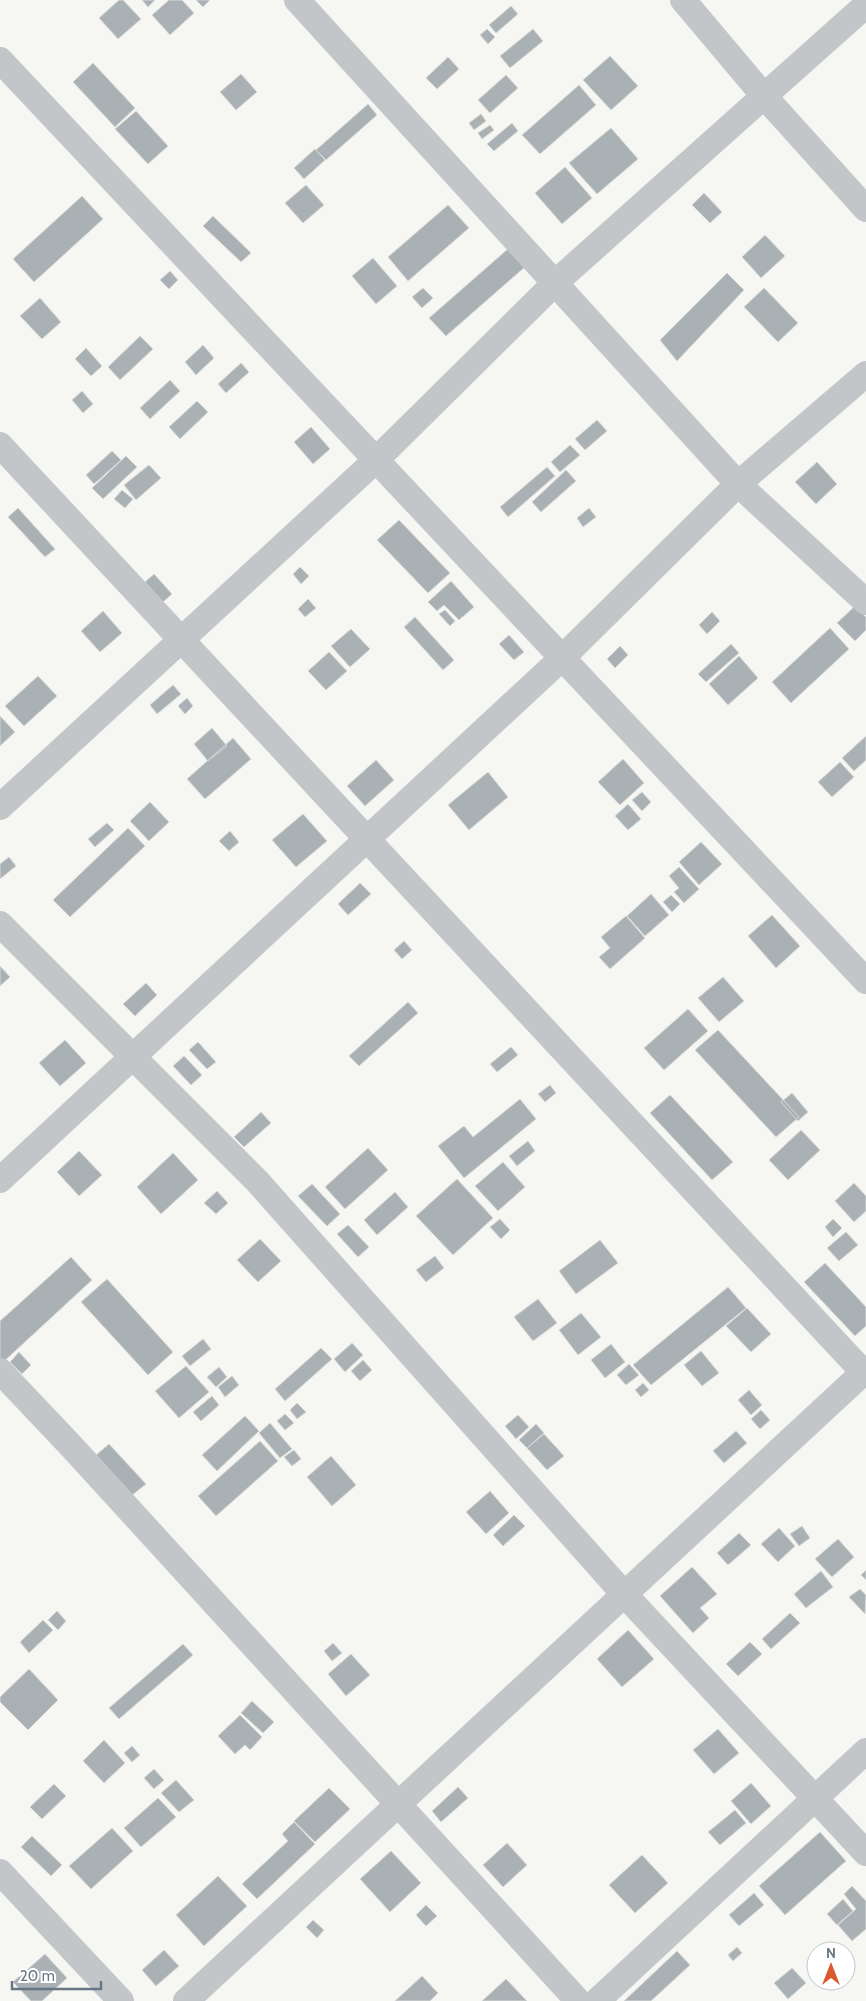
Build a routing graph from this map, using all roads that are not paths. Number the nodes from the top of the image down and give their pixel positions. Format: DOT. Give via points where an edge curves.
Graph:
graph roads {
  1 [pos="297,0"];
  2 [pos="683,0"];
  3 [pos="866,5"];
  4 [pos="0,60"];
  5 [pos="763,95"];
  6 [pos="866,209"];
  7 [pos="556,282"];
  8 [pos="866,374"];
  9 [pos="0,445"];
  10 [pos="376,460"];
  11 [pos="738,484"];
  12 [pos="866,602"];
  13 [pos="182,640"];
  14 [pos="562,658"];
  15 [pos="0,807"];
  16 [pos="367,839"];
  17 [pos="0,924"];
  18 [pos="866,981"];
  19 [pos="133,1057"];
  20 [pos="0,1180"];
  21 [pos="0,1371"];
  22 [pos="865,1372"];
  23 [pos="624,1594"];
  24 [pos="866,1751"];
  25 [pos="815,1799"];
  26 [pos="398,1804"];
  27 [pos="866,1853"];
  28 [pos="0,1872"];
  29 [pos="121,2001"];
  30 [pos="186,2001"];
  31 [pos="578,2001"];
  32 [pos="597,2001"];
  1 -- 7 [label="street"];
  2 -- 5 [label="street"];
  3 -- 5 [label="street"];
  4 -- 10 [label="street"];
  5 -- 6 [label="street"];
  5 -- 7 [label="street"];
  7 -- 10 [label="street"];
  7 -- 11 [label="street"];
  8 -- 11 [label="street"];
  9 -- 13 [label="street"];
  10 -- 13 [label="street"];
  10 -- 14 [label="street"];
  11 -- 12 [label="street"];
  11 -- 14 [label="street"];
  13 -- 15 [label="street"];
  13 -- 16 [label="street"];
  14 -- 16 [label="street"];
  14 -- 18 [label="street"];
  16 -- 19 [label="street"];
  16 -- 22 [label="street"];
  17 -- 19 [label="street"];
  19 -- 20 [label="street"];
  19 -- 23 [label="street" via="257,1181"];
  21 -- 26 [label="street"];
  22 -- 23 [label="street"];
  23 -- 25 [label="street"];
  23 -- 26 [label="street"];
  24 -- 25 [label="street"];
  25 -- 27 [label="street"];
  25 -- 32 [label="street"];
  26 -- 30 [label="street"];
  26 -- 31 [label="street"];
  28 -- 29 [label="street"];
}
